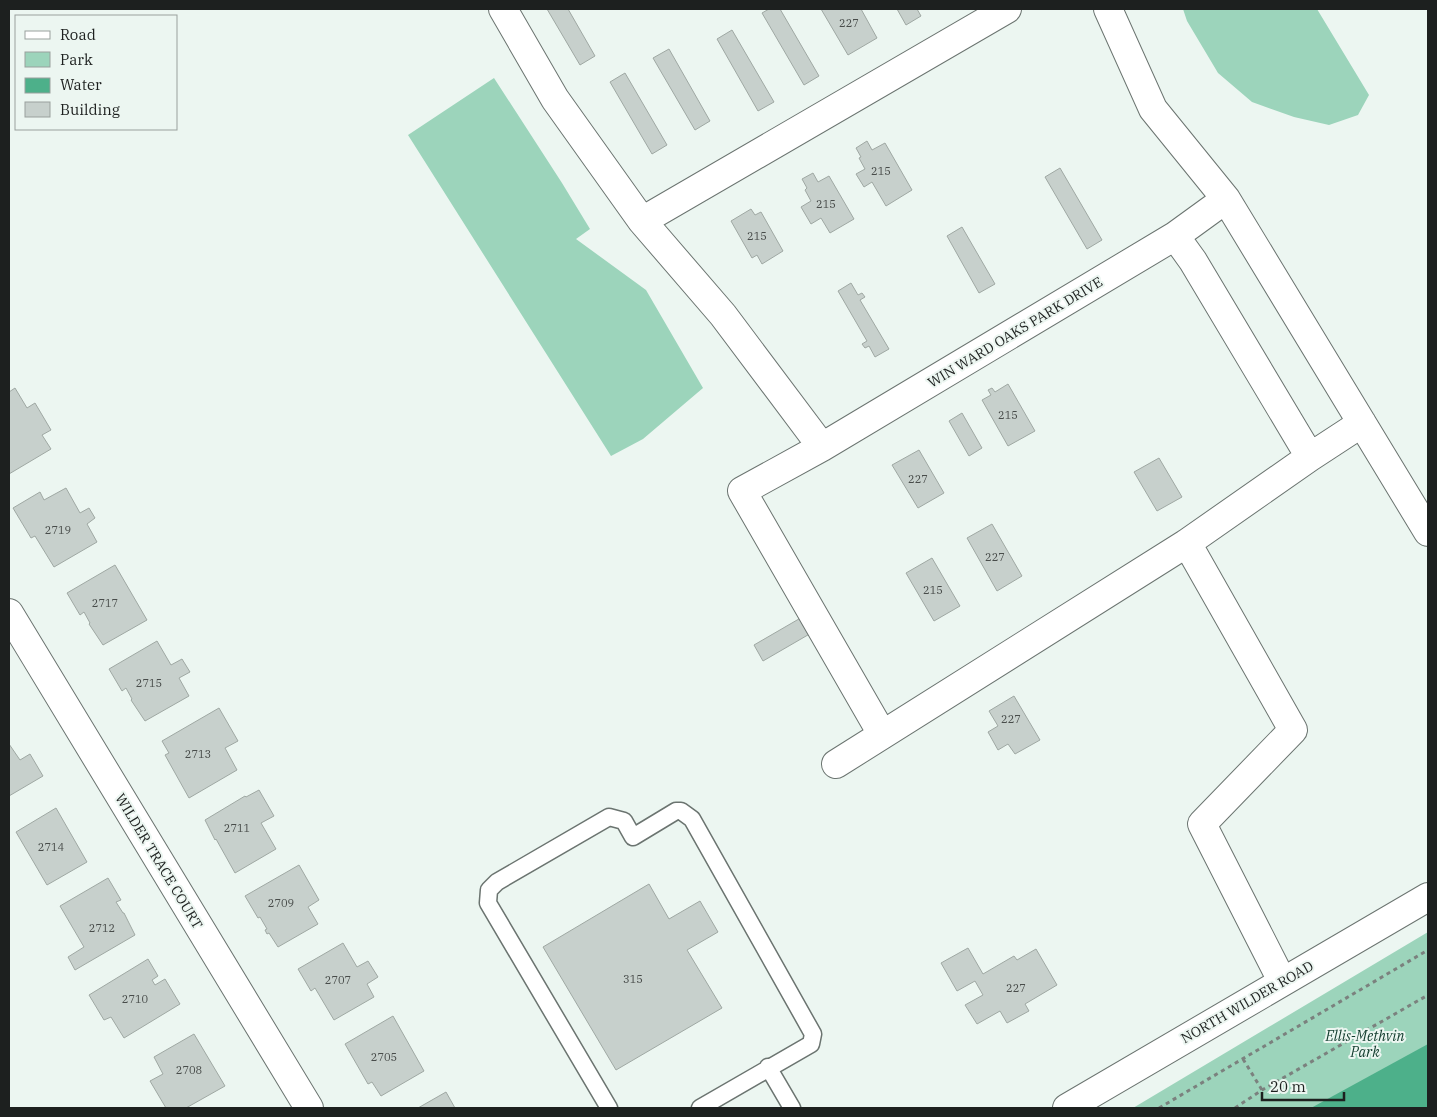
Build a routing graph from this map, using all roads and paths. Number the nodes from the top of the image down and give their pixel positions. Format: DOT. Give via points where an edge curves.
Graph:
graph roads {
  1 [pos="503,9"];
  2 [pos="1007,9"];
  3 [pos="1108,9"];
  4 [pos="1226,199"];
  5 [pos="642,221"];
  6 [pos="1175,236"];
  7 [pos="1362,423"];
  8 [pos="822,447"];
  9 [pos="1310,457"];
  10 [pos="1428,532"];
  11 [pos="1187,543"];
  12 [pos="9,613"];
  13 [pos="882,734"];
  14 [pos="836,764"];
  15 [pos="1428,897"];
  16 [pos="1428,950"];
  17 [pos="1282,982"];
  18 [pos="1428,995"];
  19 [pos="1243,1059"];
  20 [pos="768,1067"];
  21 [pos="1262,1090"];
  22 [pos="309,1108"];
  23 [pos="609,1108"];
  24 [pos="700,1108"];
  25 [pos="792,1108"];
  26 [pos="1067,1108"];
  27 [pos="1159,1108"];
  28 [pos="1235,1108"];
  1 -- 5 [label="street" via="555,100"];
  2 -- 5 [label="street"];
  3 -- 4 [label="street" via="1153,109"];
  4 -- 6 [label="street, WIN WARD OAKS PARK DRIVE"];
  4 -- 7 [label="street"];
  5 -- 8 [label="street" via="723,315"];
  6 -- 8 [label="street, WIN WARD OAKS PARK DRIVE"];
  6 -- 9 [label="street" via="1194,261"];
  7 -- 9 [label="street"];
  7 -- 10 [label="street"];
  8 -- 13 [label="street, WIN WARD OAKS PARK DRIVE" via="742,491"];
  9 -- 11 [label="street"];
  11 -- 13 [label="street"];
  11 -- 17 [label="street" via="1293,730 1202,824"];
  12 -- 22 [label="street, WILDER TRACE COURT"];
  13 -- 14 [label="street"];
  15 -- 17 [label="street, NORTH WILDER ROAD"];
  16 -- 19 [label="path"];
  17 -- 26 [label="street, NORTH WILDER ROAD"];
  18 -- 21 [label="path"];
  19 -- 21 [label="path"];
  19 -- 27 [label="path"];
  20 -- 23 [label="lane" via="811,1044 813,1034 692,819 676,811 633,837 624,821 610,817 497,882 489,890 487,898"];
  20 -- 24 [label="lane"];
  20 -- 25 [label="lane"];
  21 -- 28 [label="path"];
}
